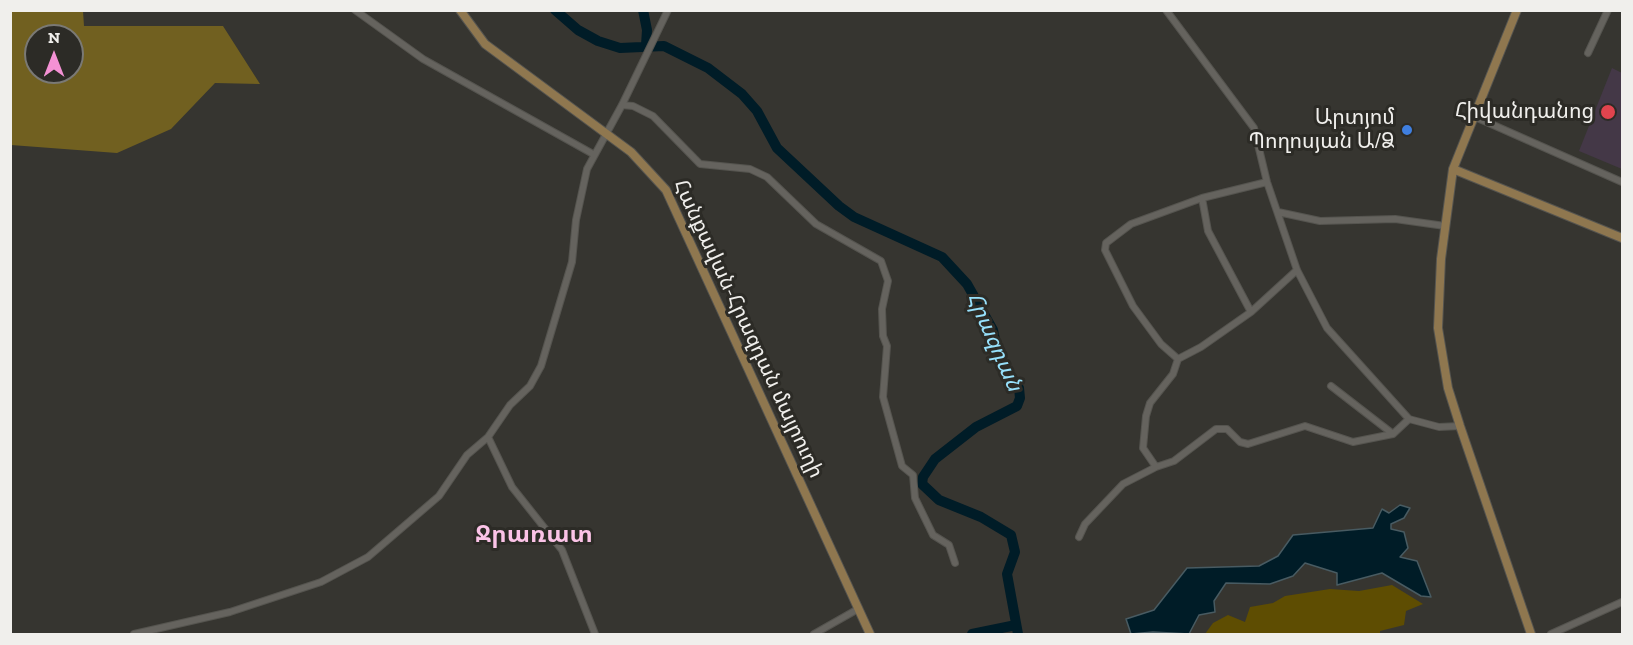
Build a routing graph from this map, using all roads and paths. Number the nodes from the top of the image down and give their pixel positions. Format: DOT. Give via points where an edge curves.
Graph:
graph roads {
  1 [pos="356,10"];
  2 [pos="460,10"];
  3 [pos="668,10"];
  4 [pos="1166,10"];
  5 [pos="1517,10"];
  6 [pos="1608,10"];
  7 [pos="1588,53"];
  8 [pos="622,105"];
  9 [pos="1473,116"];
  10 [pos="605,132"];
  11 [pos="593,154"];
  12 [pos="1454,169"];
  13 [pos="1267,182"];
  14 [pos="1623,182"];
  15 [pos="1202,198"];
  16 [pos="1278,212"];
  17 [pos="1445,226"];
  18 [pos="1623,238"];
  19 [pos="1297,270"];
  20 [pos="1251,312"];
  21 [pos="1178,359"];
  22 [pos="1331,386"];
  23 [pos="1409,418"];
  24 [pos="1460,426"];
  25 [pos="1393,434"];
  26 [pos="488,437"];
  27 [pos="1156,467"];
  28 [pos="1079,537"];
  29 [pos="955,563"];
  30 [pos="1623,602"];
  31 [pos="858,609"];
  32 [pos="134,634"];
  33 [pos="595,634"];
  34 [pos="814,634"];
  35 [pos="870,634"];
  36 [pos="1531,634"];
  37 [pos="1551,634"];
  1 -- 11 [label="street" via="423,59"];
  2 -- 10 [label="main road, Հանքավան-Հրազդան մայրուղի" via="485,44"];
  3 -- 8 [label="street"];
  4 -- 13 [label="street" via="1254,128"];
  5 -- 9 [label="main road"];
  6 -- 7 [label="street"];
  8 -- 10 [label="street"];
  8 -- 29 [label="street" via="653,116 700,164 750,169 767,177 816,224 882,261 888,281 882,309 887,346 884,398 902,466 913,475 915,498 933,535 949,545"];
  9 -- 12 [label="main road"];
  9 -- 14 [label="street"];
  10 -- 11 [label="street"];
  10 -- 31 [label="main road, Հանքավան-Հրազդան մայրուղի" via="631,152 666,190"];
  11 -- 26 [label="street" via="580,197 567,285 541,366 530,386 510,405"];
  12 -- 17 [label="main road"];
  12 -- 18 [label="main road"];
  13 -- 15 [label="street"];
  13 -- 16 [label="street"];
  15 -- 20 [label="street" via="1208,231"];
  15 -- 21 [label="street" via="1131,224 1106,243 1105,250 1133,306 1161,344"];
  16 -- 17 [label="street" via="1320,221 1395,219"];
  16 -- 19 [label="street"];
  17 -- 24 [label="main road" via="1438,328 1448,388"];
  19 -- 20 [label="street"];
  19 -- 23 [label="street" via="1327,328"];
  20 -- 21 [label="street"];
  21 -- 27 [label="street" via="1146,416 1143,448"];
  22 -- 25 [label="street"];
  23 -- 24 [label="street" via="1440,427"];
  23 -- 25 [label="street"];
  24 -- 36 [label="main road"];
  25 -- 27 [label="street" via="1353,442 1305,426 1248,444 1223,427 1174,462"];
  26 -- 32 [label="street" via="467,455 439,496 368,557 292,593"];
  26 -- 33 [label="street" via="512,488 562,550"];
  27 -- 28 [label="street" via="1123,484 1085,524"];
  30 -- 37 [label="street"];
  31 -- 34 [label="street"];
  31 -- 35 [label="main road, Հանքավան-Հրազդան մայրուղի"];
}
